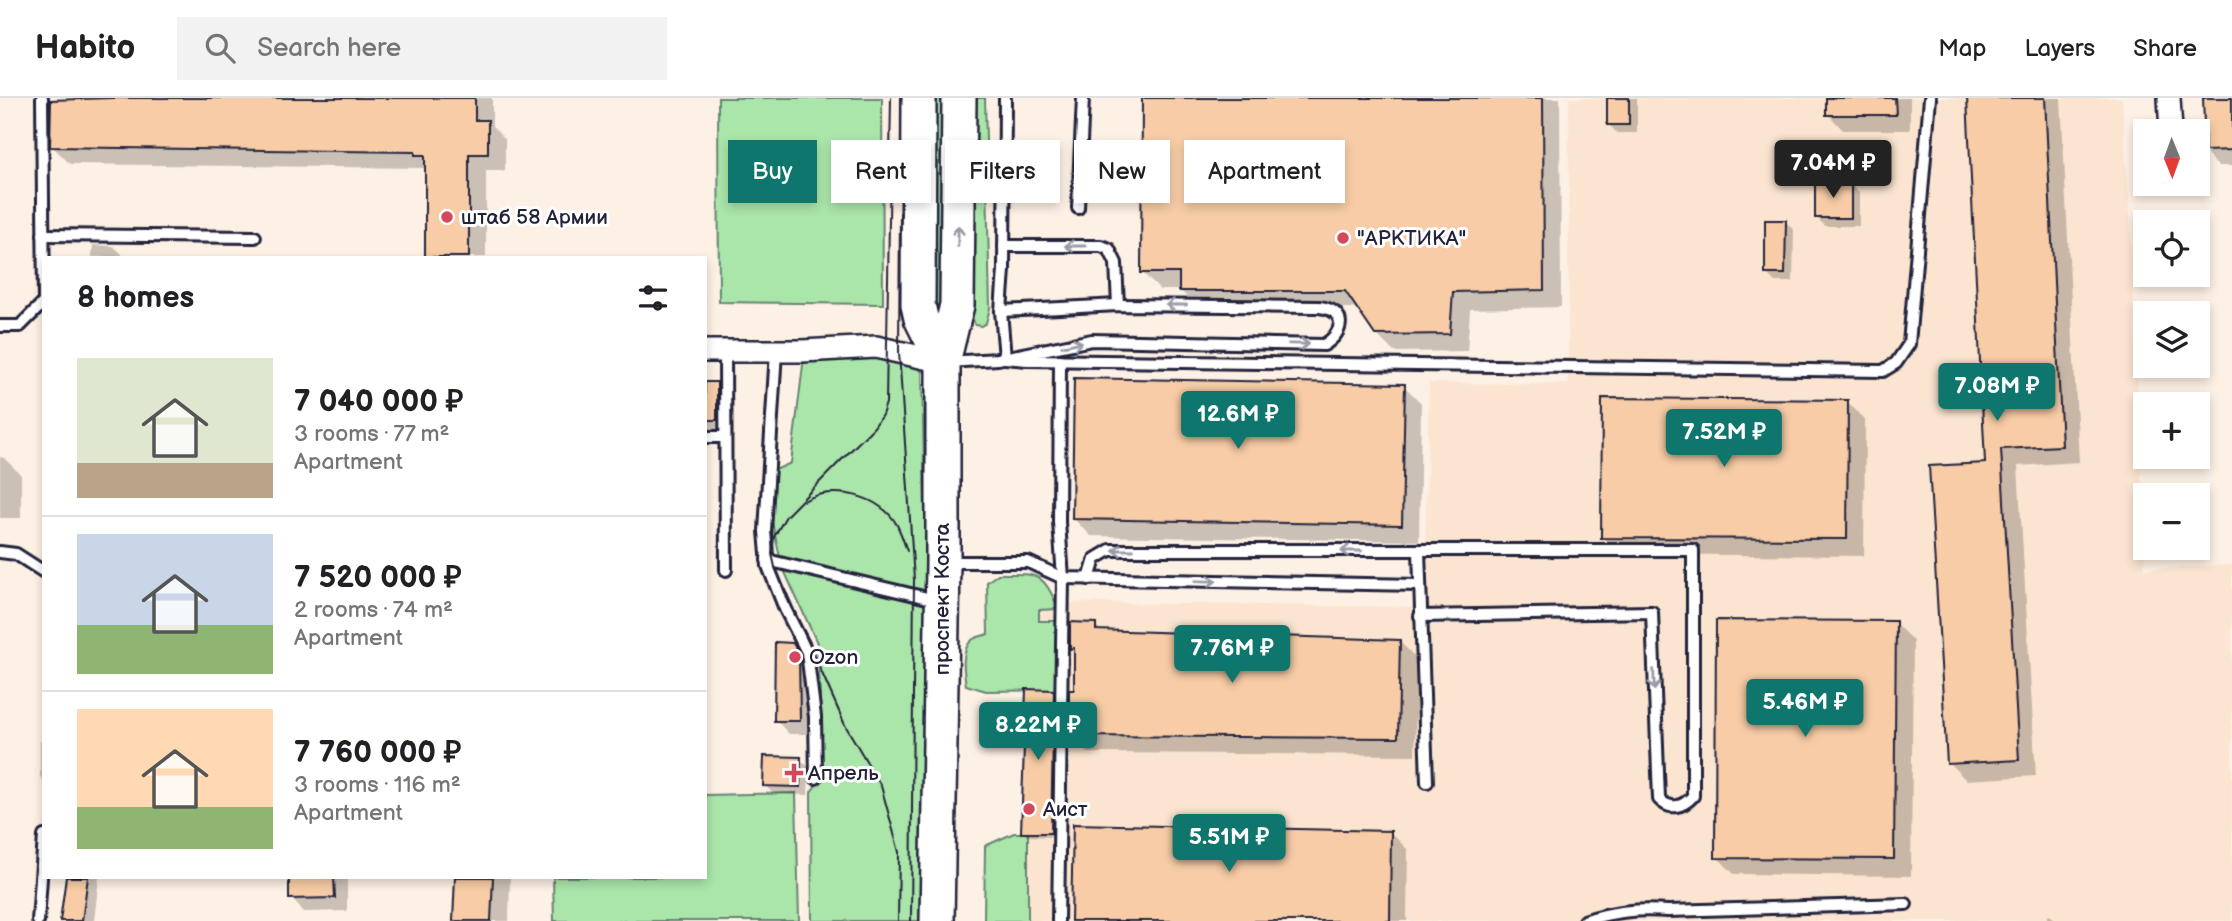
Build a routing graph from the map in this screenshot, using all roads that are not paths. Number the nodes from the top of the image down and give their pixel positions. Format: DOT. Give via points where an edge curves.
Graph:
graph roads {
  1 [pos="42,98"];
  2 [pos="919,98"];
  3 [pos="960,98"];
  4 [pos="1005,98"];
  5 [pos="1083,98"];
  6 [pos="1930,98"];
  7 [pos="2169,98"];
  8 [pos="2171,119"];
  9 [pos="1078,208"];
  10 [pos="43,235"];
  11 [pos="255,237"];
  12 [pos="1004,246"];
  13 [pos="43,256"];
  14 [pos="42,304"];
  15 [pos="1118,305"];
  16 [pos="1001,311"];
  17 [pos="0,326"];
  18 [pos="715,351"];
  19 [pos="776,351"];
  20 [pos="1005,358"];
  21 [pos="1060,360"];
  22 [pos="943,362"];
  23 [pos="707,437"];
  24 [pos="725,437"];
  25 [pos="1419,551"];
  26 [pos="0,552"];
  27 [pos="767,560"];
  28 [pos="943,562"];
  29 [pos="726,570"];
  30 [pos="42,571"];
  31 [pos="1063,578"];
  32 [pos="1089,579"];
  33 [pos="1419,585"];
  34 [pos="942,602"];
  35 [pos="1420,616"];
  36 [pos="816,778"];
  37 [pos="1427,782"];
  38 [pos="42,860"];
  39 [pos="1906,904"];
  40 [pos="37,921"];
  41 [pos="937,921"];
  42 [pos="1058,921"];
  43 [pos="1584,921"];
  1 -- 10 [label="lane"];
  2 -- 22 [label="main road, проспект Коста" via="918,305"];
  22 -- 3 [label="main road, проспект Коста, one-way" via="957,305"];
  4 -- 12 [label="lane"];
  5 -- 9 [label="lane"];
  6 -- 21 [label="lane" via="1909,344 1896,363 1883,371"];
  7 -- 8 [label="street"];
  10 -- 11 [label="lane"];
  10 -- 13 [label="lane"];
  15 -- 12 [label="lane, one-way" via="1116,263 1109,249"];
  12 -- 16 [label="lane"];
  14 -- 17 [label="lane" via="20,326"];
  15 -- 16 [label="lane"];
  20 -- 15 [label="lane, one-way" via="1091,340 1324,345 1336,338 1340,327 1337,315 1319,306"];
  16 -- 20 [label="lane"];
  18 -- 19 [label="street"];
  18 -- 24 [label="lane"];
  19 -- 22 [label="street" via="876,347"];
  19 -- 27 [label="lane"];
  20 -- 21 [label="lane"];
  20 -- 22 [label="lane"];
  21 -- 31 [label="lane"];
  22 -- 28 [label="main road, проспект Коста"];
  23 -- 24 [label="lane"];
  24 -- 29 [label="lane"];
  25 -- 32 [label="lane, one-way" via="1110,550 1095,559"];
  25 -- 33 [label="lane"];
  35 -- 25 [label="lane, one-way" via="1652,612 1659,799 1672,806 1685,804 1693,796 1693,550"];
  26 -- 30 [label="lane" via="16,554"];
  27 -- 34 [label="lane"];
  27 -- 36 [label="lane" via="807,652"];
  28 -- 31 [label="lane" via="1028,562"];
  28 -- 34 [label="main road, проспект Коста"];
  31 -- 32 [label="lane"];
  31 -- 42 [label="lane"];
  32 -- 33 [label="lane, one-way"];
  33 -- 35 [label="lane"];
  34 -- 41 [label="main road, проспект Коста"];
  35 -- 37 [label="lane"];
  38 -- 40 [label="lane"];
  39 -- 43 [label="lane" via="1638,909"];
}
